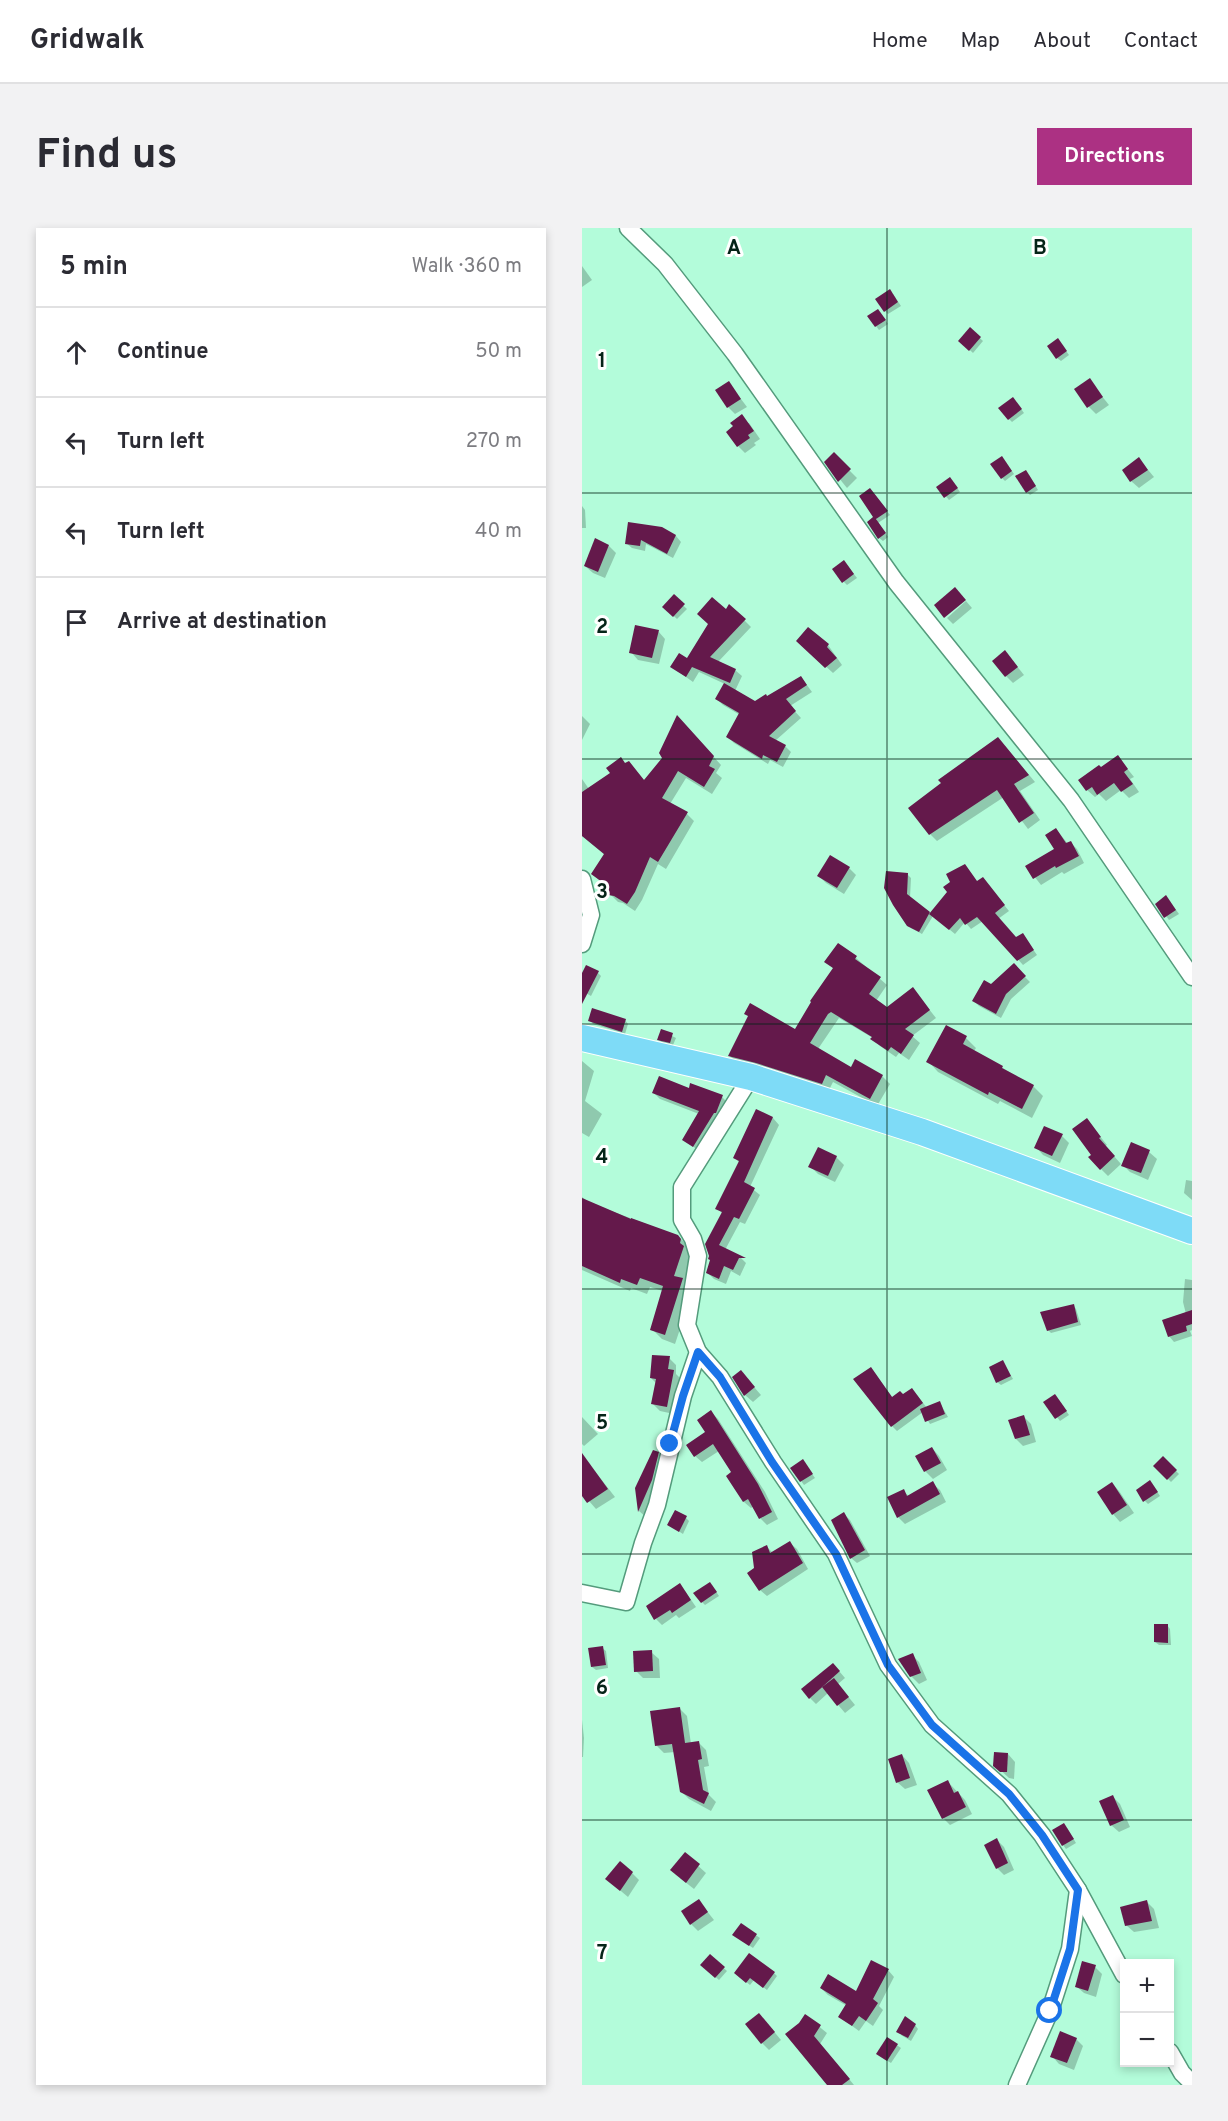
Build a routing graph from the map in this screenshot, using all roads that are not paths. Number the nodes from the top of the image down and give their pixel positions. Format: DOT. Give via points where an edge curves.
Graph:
graph roads {
  1 [pos="628,228"];
  2 [pos="582,879"];
  3 [pos="582,944"];
  4 [pos="1192,977"];
  5 [pos="582,1038"];
  6 [pos="751,1077"];
  7 [pos="1192,1231"];
  8 [pos="698,1352"];
  9 [pos="582,1593"];
  10 [pos="1078,1890"];
  11 [pos="1120,1966"];
  12 [pos="1174,2059"];
  13 [pos="1192,2083"];
  14 [pos="1017,2085"];
  1 -- 4 [label="street" via="665,264 735,354 896,582 1071,800"];
  2 -- 3 [label="street" via="591,915"];
  5 -- 6 [label="main road"];
  6 -- 7 [label="main road" via="922,1132"];
  6 -- 8 [label="street" via="682,1186 682,1220 698,1256 687,1325"];
  8 -- 9 [label="street" via="626,1602"];
  8 -- 10 [label="street" via="720,1377 772,1462 836,1554 888,1665 932,1725 1009,1794"];
  10 -- 11 [label="street"];
  10 -- 14 [label="street" via="1067,1959 1050,2011"];
  12 -- 13 [label="street"];
}
